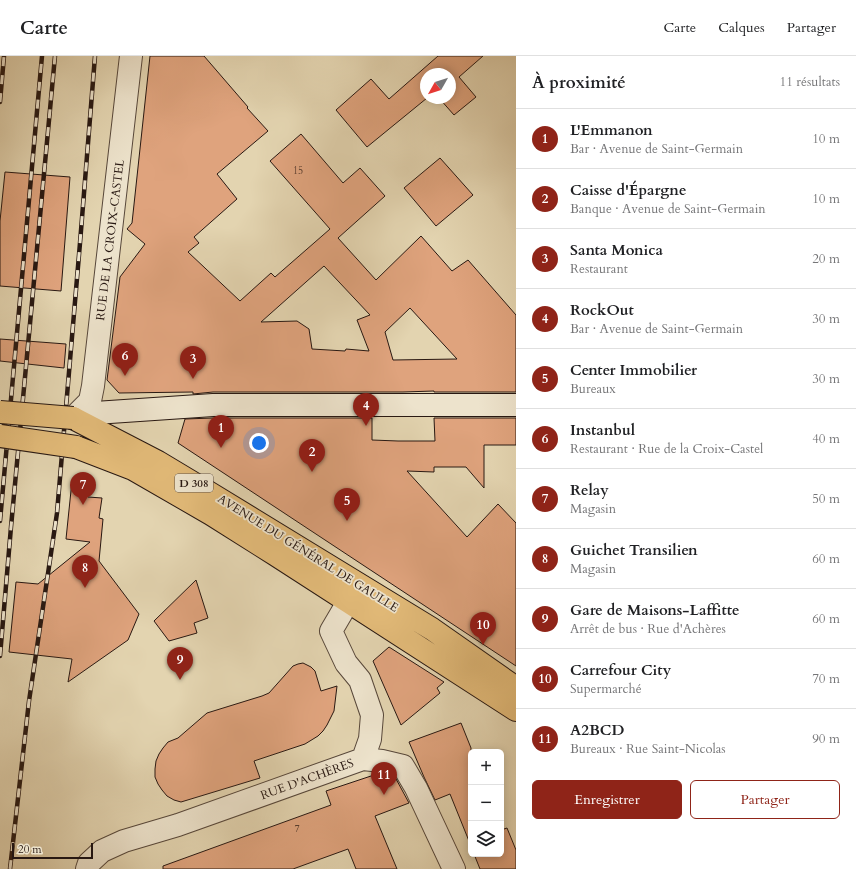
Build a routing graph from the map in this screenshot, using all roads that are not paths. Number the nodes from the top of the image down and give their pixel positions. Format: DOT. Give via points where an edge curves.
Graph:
graph roads {
  1 [pos="131,56"];
  2 [pos="516,405"];
  3 [pos="0,412"];
  4 [pos="73,418"];
  5 [pos="0,436"];
  6 [pos="348,602"];
  7 [pos="421,622"];
  8 [pos="516,688"];
  9 [pos="516,710"];
  10 [pos="363,759"];
  11 [pos="87,869"];
  12 [pos="454,869"];
  1 -- 4 [label="street, RUE DE LA CROIX-CASTEL" via="93,386 90,401"];
  2 -- 4 [label="street" via="213,405 95,413"];
  3 -- 4 [label="main road, D 308, bridge"];
  4 -- 7 [label="main road, AVENUE DU GÉNÉRAL DE GAULLE / D 308" via="203,488"];
  5 -- 6 [label="main road, AVENUE DU GÉNÉRAL DE GAULLE / D 308, bridge" via="76,447 133,469 223,522"];
  6 -- 7 [label="street" via="362,597 406,624"];
  6 -- 9 [label="main road, AVENUE DU GÉNÉRAL DE GAULLE / D 308"];
  6 -- 10 [label="street, RUE D'ACHÈRES" via="331,631 346,663 360,680 372,715 370,739"];
  7 -- 8 [label="main road, AVENUE DU GÉNÉRAL DE GAULLE / D 308"];
  10 -- 11 [label="street, RUE D'ACHÈRES" via="178,825 124,841 102,851 89,863"];
  10 -- 12 [label="street" via="382,760 403,766"];
}
